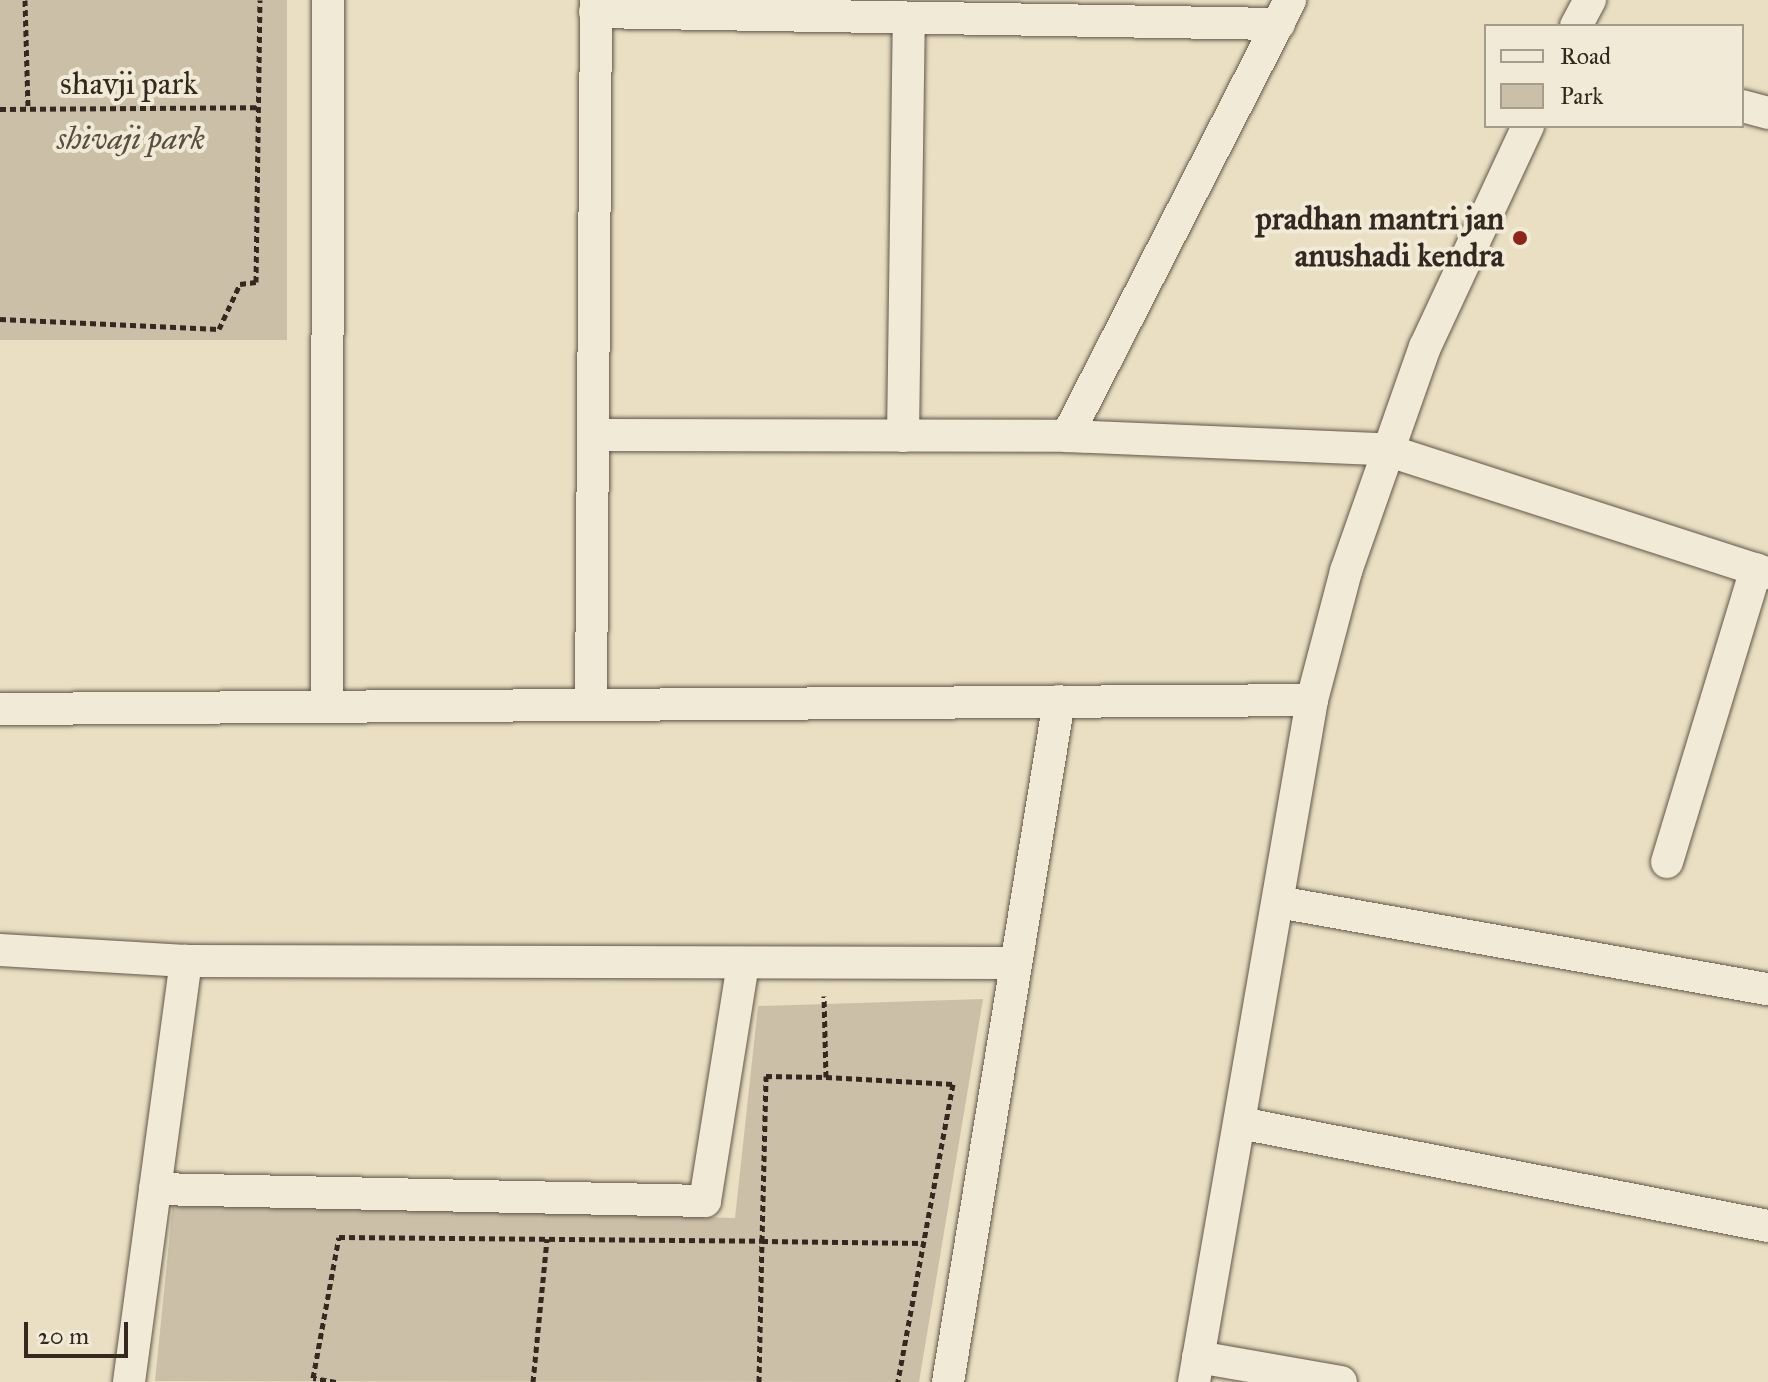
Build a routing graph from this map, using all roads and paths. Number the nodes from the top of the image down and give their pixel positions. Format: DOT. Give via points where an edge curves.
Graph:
graph roads {
  1 [pos="25,0"];
  2 [pos="260,0"];
  3 [pos="328,0"];
  4 [pos="1590,0"];
  5 [pos="596,6"];
  6 [pos="1285,12"];
  7 [pos="909,18"];
  8 [pos="1577,24"];
  9 [pos="258,107"];
  10 [pos="1744,107"];
  11 [pos="0,109"];
  12 [pos="28,109"];
  13 [pos="1768,113"];
  14 [pos="1527,128"];
  15 [pos="0,319"];
  16 [pos="593,435"];
  17 [pos="903,436"];
  18 [pos="1067,436"];
  19 [pos="1383,449"];
  20 [pos="1762,571"];
  21 [pos="1312,700"];
  22 [pos="1059,701"];
  23 [pos="591,704"];
  24 [pos="327,707"];
  25 [pos="0,709"];
  26 [pos="1667,862"];
  27 [pos="1278,902"];
  28 [pos="0,950"];
  29 [pos="186,961"];
  30 [pos="743,963"];
  31 [pos="1015,963"];
  32 [pos="1768,989"];
  33 [pos="826,1077"];
  34 [pos="1240,1123"];
  35 [pos="155,1189"];
  36 [pos="1768,1226"];
  37 [pos="547,1239"];
  38 [pos="924,1243"];
  39 [pos="1196,1370"];
  40 [pos="129,1382"];
  41 [pos="533,1382"];
  42 [pos="759,1382"];
  43 [pos="898,1382"];
  44 [pos="948,1382"];
  45 [pos="1341,1382"];
  1 -- 12 [label="path"];
  2 -- 9 [label="path"];
  3 -- 24 [label="street"];
  4 -- 8 [label="street"];
  5 -- 7 [label="street"];
  5 -- 16 [label="street"];
  6 -- 7 [label="street"];
  6 -- 18 [label="street"];
  7 -- 17 [label="street"];
  9 -- 12 [label="path, shavji park"];
  9 -- 15 [label="path" via="256,282 240,284 219,329"];
  10 -- 13 [label="street"];
  11 -- 12 [label="path, shavji park"];
  14 -- 19 [label="street"];
  16 -- 17 [label="street"];
  16 -- 23 [label="street"];
  17 -- 18 [label="street"];
  18 -- 19 [label="street"];
  19 -- 20 [label="street"];
  19 -- 21 [label="street"];
  20 -- 26 [label="street"];
  21 -- 22 [label="street"];
  21 -- 27 [label="street"];
  22 -- 23 [label="street"];
  22 -- 31 [label="street"];
  23 -- 24 [label="street"];
  24 -- 25 [label="street"];
  27 -- 32 [label="street"];
  27 -- 34 [label="street"];
  28 -- 29 [label="street"];
  29 -- 30 [label="street"];
  29 -- 35 [label="street"];
  30 -- 31 [label="street"];
  30 -- 35 [label="street" via="705,1201"];
  31 -- 44 [label="street"];
  33 -- 38 [label="path" via="953,1084"];
  34 -- 36 [label="street"];
  34 -- 39 [label="street"];
  35 -- 40 [label="street"];
  37 -- 41 [label="path"];
  38 -- 42 [label="path" via="762,1241"];
  38 -- 43 [label="path"];
  39 -- 45 [label="street"];
}
